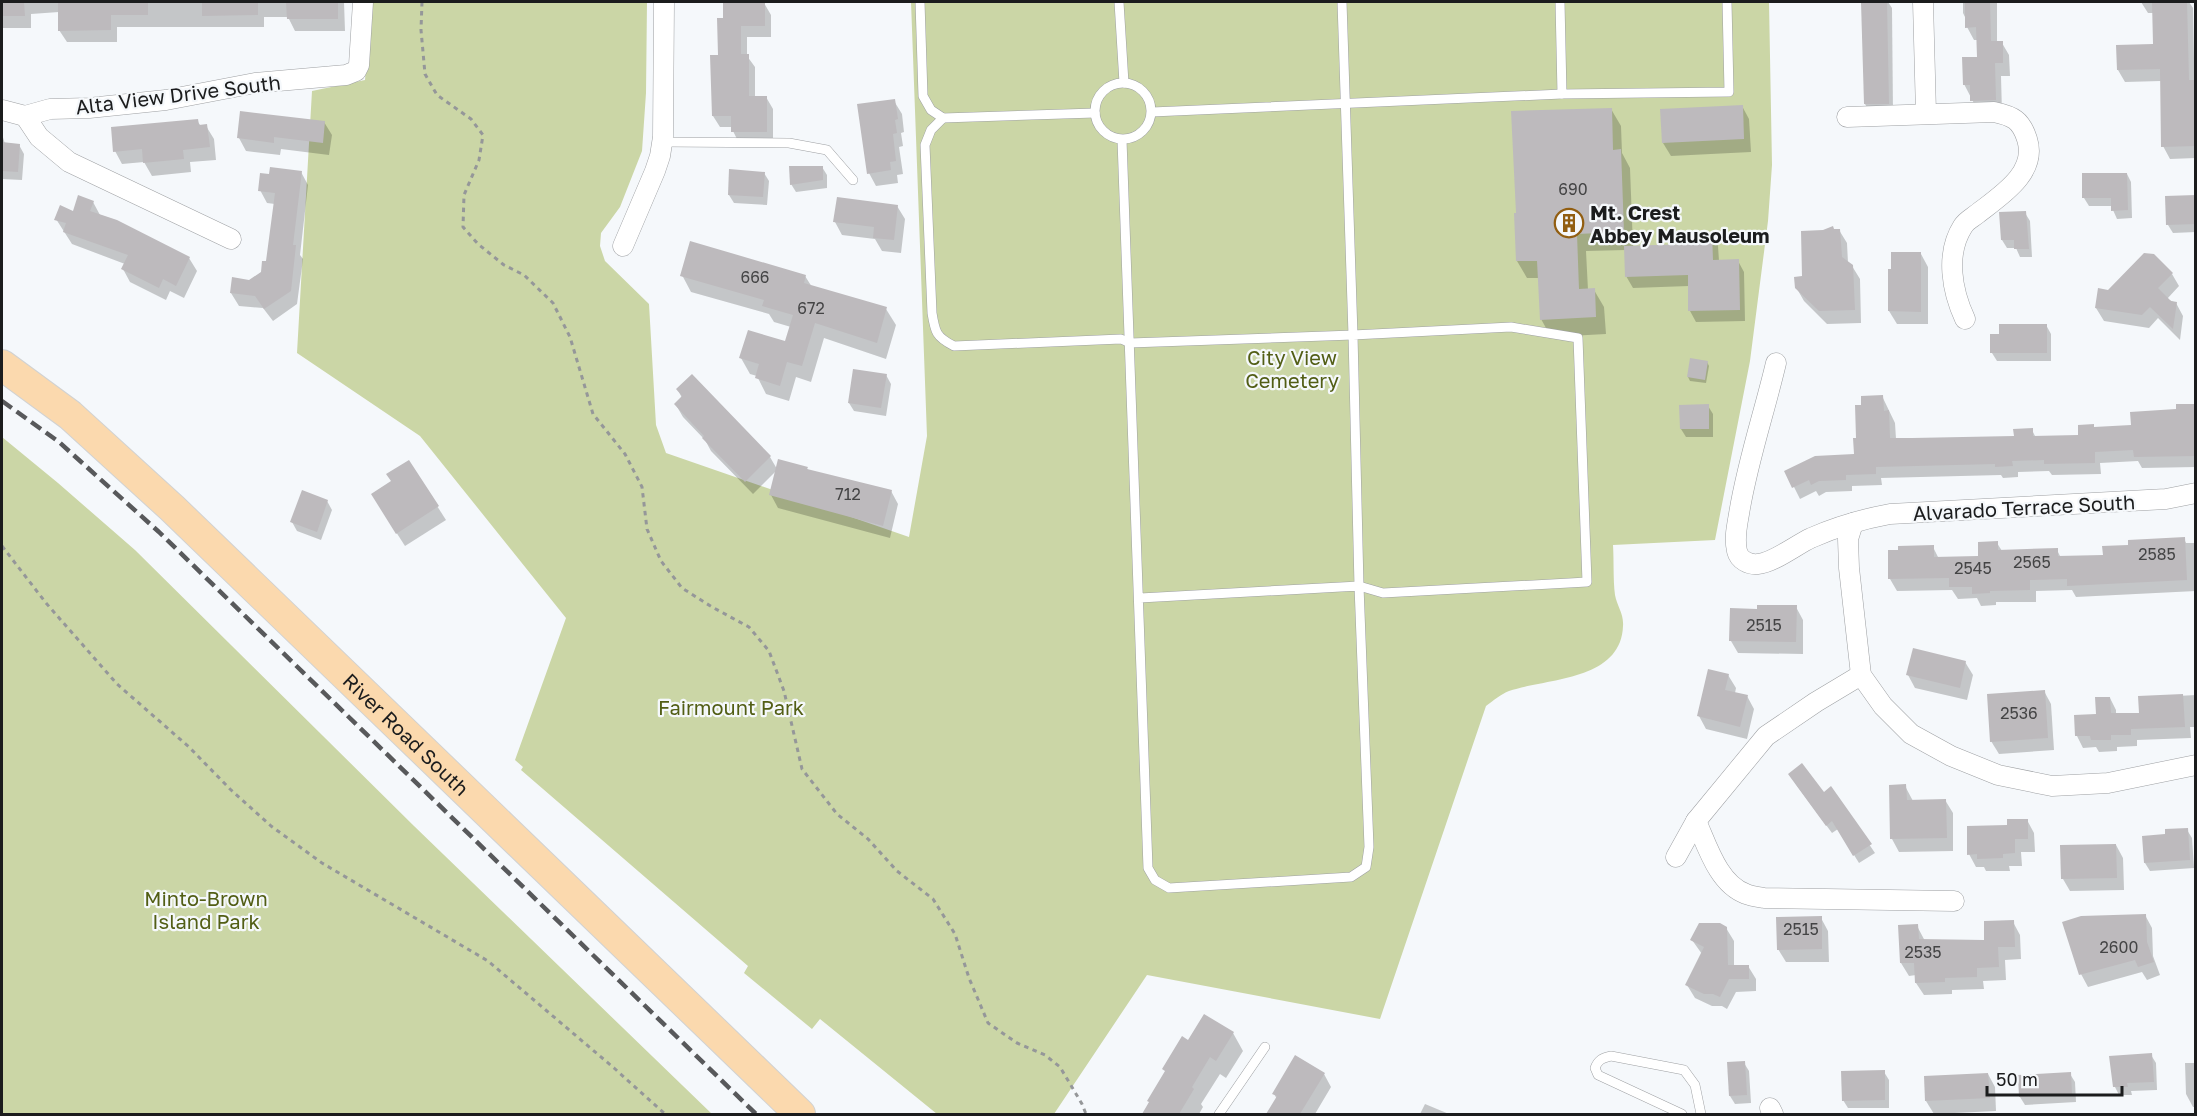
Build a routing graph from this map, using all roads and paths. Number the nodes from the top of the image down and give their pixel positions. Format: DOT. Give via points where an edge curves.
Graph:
graph roads {
  1 [pos="363,2"];
  2 [pos="422,2"];
  3 [pos="664,2"];
  4 [pos="920,2"];
  5 [pos="1119,2"];
  6 [pos="1342,2"];
  7 [pos="1560,2"];
  8 [pos="1727,2"];
  9 [pos="1923,2"];
  10 [pos="1124,83"];
  11 [pos="1563,94"];
  12 [pos="1346,104"];
  13 [pos="2,111"];
  14 [pos="1152,112"];
  15 [pos="1095,113"];
  16 [pos="1926,113"];
  17 [pos="26,116"];
  18 [pos="1848,117"];
  19 [pos="943,118"];
  20 [pos="1122,140"];
  21 [pos="662,142"];
  22 [pos="853,180"];
  23 [pos="231,238"];
  24 [pos="623,246"];
  25 [pos="1965,319"];
  26 [pos="1353,335"];
  27 [pos="1130,343"];
  28 [pos="1776,363"];
  29 [pos="2,364"];
  30 [pos="2196,493"];
  31 [pos="1853,523"];
  32 [pos="2,546"];
  33 [pos="1359,586"];
  34 [pos="1140,598"];
  35 [pos="1861,675"];
  36 [pos="2196,765"];
  37 [pos="1696,821"];
  38 [pos="1676,857"];
  39 [pos="1954,901"];
  40 [pos="1265,1047"];
  41 [pos="665,1114"];
  42 [pos="800,1114"];
  43 [pos="1086,1114"];
  44 [pos="1219,1114"];
  45 [pos="1682,1114"];
  46 [pos="1701,1114"];
  1 -- 17 [label="street, Alta View Drive South" via="361,54 356,71 346,75 246,84 166,100 50,109"];
  2 -- 43 [label="path" via="425,74 437,95 471,119 483,135 480,160 464,195 463,227 478,244 524,275 553,303 570,337 592,414 625,454 642,487 647,529 661,561 682,588 749,627 769,651 784,691 801,770 837,814 933,899 955,934 988,1023 1060,1067"];
  3 -- 21 [label="street"];
  4 -- 19 [label="lane" via="922,96 931,110"];
  5 -- 10 [label="lane"];
  6 -- 12 [label="lane"];
  7 -- 11 [label="lane"];
  8 -- 11 [label="lane" via="1729,92"];
  9 -- 16 [label="street"];
  10 -- 14 [label="lane" via="1147,95"];
  10 -- 15 [label="lane" via="1114,84 1099,96"];
  11 -- 12 [label="lane"];
  12 -- 14 [label="lane"];
  12 -- 26 [label="lane"];
  13 -- 17 [label="street, Alta View Drive South"];
  14 -- 20 [label="lane" via="1139,135"];
  15 -- 19 [label="lane"];
  15 -- 20 [label="lane" via="1104,132"];
  16 -- 18 [label="street"];
  16 -- 25 [label="street" via="1994,112 2012,116 2028,142 2028,162 2020,177 1964,224 1957,239 1952,283"];
  17 -- 23 [label="street" via="39,137 69,162"];
  19 -- 27 [label="lane" via="931,130 925,145 932,313 940,339 954,346 1121,339"];
  20 -- 27 [label="lane"];
  21 -- 22 [label="lane" via="789,143 818,148 827,150"];
  21 -- 24 [label="street" via="655,171"];
  26 -- 27 [label="lane"];
  26 -- 33 [label="lane"];
  26 -- 33 [label="lane" via="1511,327 1578,339 1587,582 1383,593"];
  27 -- 34 [label="lane"];
  28 -- 31 [label="street, Alvarado Terrace South" via="1742,497 1735,542 1739,557 1752,563 1764,562 1811,538"];
  29 -- 42 [label="main road, River Road South" via="70,415 172,508"];
  30 -- 31 [label="street, Alvarado Terrace South" via="2166,499 1890,514"];
  31 -- 35 [label="street" via="1848,539 1849,567"];
  32 -- 41 [label="path" via="52,611 117,684 271,826 330,867 488,960"];
  33 -- 34 [label="lane"];
  33 -- 34 [label="lane" via="1369,847 1366,867 1351,877 1169,888 1155,880 1148,867"];
  35 -- 36 [label="street" via="1882,706 1911,734 1950,756 1998,775 2052,786 2074,785 2108,783"];
  35 -- 37 [label="street" via="1766,736"];
  37 -- 38 [label="street"];
  37 -- 39 [label="street" via="1715,863 1744,894 1764,898"];
  40 -- 44 [label="lane"];
  45 -- 46 [label="lane" via="1598,1075 1598,1061 1611,1056 1684,1070 1695,1084"];
}
